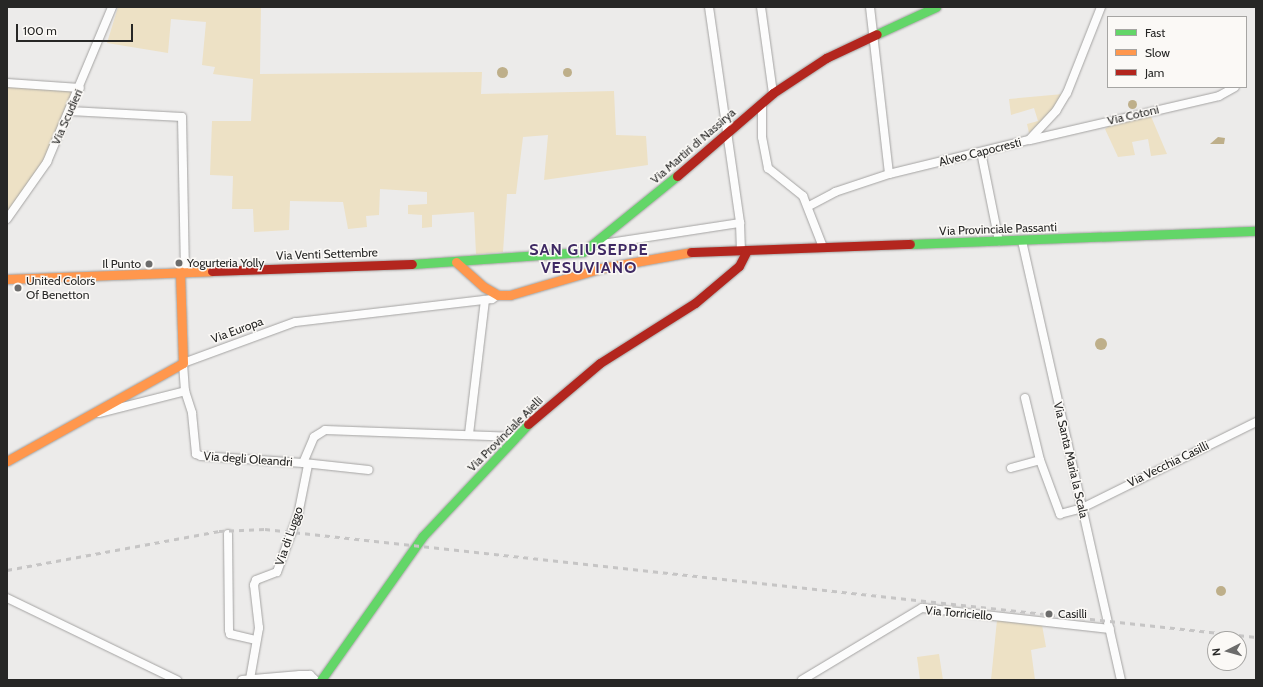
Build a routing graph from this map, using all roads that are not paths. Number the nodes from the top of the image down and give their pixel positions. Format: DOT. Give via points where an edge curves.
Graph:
graph roads {
  1 [pos="112,7"];
  2 [pos="709,7"];
  3 [pos="761,7"];
  4 [pos="870,7"];
  5 [pos="936,7"];
  6 [pos="1102,7"];
  7 [pos="871,38"];
  8 [pos="7,83"];
  9 [pos="80,88"];
  10 [pos="1234,88"];
  11 [pos="773,93"];
  12 [pos="762,104"];
  13 [pos="70,111"];
  14 [pos="727,131"];
  15 [pos="1029,140"];
  16 [pos="981,152"];
  17 [pos="889,174"];
  18 [pos="809,206"];
  19 [pos="7,219"];
  20 [pos="740,223"];
  21 [pos="1256,231"];
  22 [pos="999,241"];
  23 [pos="1022,241"];
  24 [pos="596,245"];
  25 [pos="823,247"];
  26 [pos="744,250"];
  27 [pos="456,262"];
  28 [pos="182,271"];
  29 [pos="7,279"];
  30 [pos="498,294"];
  31 [pos="485,300"];
  32 [pos="183,363"];
  33 [pos="185,391"];
  34 [pos="1025,398"];
  35 [pos="86,416"];
  36 [pos="1256,422"];
  37 [pos="469,434"];
  38 [pos="516,437"];
  39 [pos="1040,460"];
  40 [pos="7,461"];
  41 [pos="306,464"];
  42 [pos="1012,468"];
  43 [pos="369,470"];
  44 [pos="1082,508"];
  45 [pos="228,534"];
  46 [pos="7,598"];
  47 [pos="1110,629"];
  48 [pos="256,640"];
  49 [pos="177,680"];
  50 [pos="246,680"];
  51 [pos="315,680"];
  52 [pos="322,680"];
  53 [pos="802,680"];
  54 [pos="1121,680"];
  1 -- 9 [label="street, Via Scudieri"];
  2 -- 14 [label="street"];
  3 -- 11 [label="street"];
  4 -- 7 [label="street"];
  5 -- 7 [label="main road, Via Martiri di Nassirya"];
  6 -- 15 [label="street, Alveo Capocresti" via="1067,93 1056,111"];
  7 -- 11 [label="main road, Via Martiri di Nassirya" via="815,64"];
  7 -- 17 [label="street"];
  8 -- 9 [label="street"];
  9 -- 13 [label="street, Via Scudieri"];
  10 -- 15 [label="street, Via Cotoni" via="1219,96"];
  11 -- 12 [label="main road, Via Martiri di Nassirya"];
  12 -- 14 [label="main road, Via Martiri di Nassirya"];
  12 -- 18 [label="street" via="762,137 768,168 798,190"];
  13 -- 19 [label="street, Via Scudieri" via="47,162"];
  13 -- 28 [label="street" via="182,117"];
  14 -- 20 [label="street"];
  14 -- 24 [label="main road, Via Martiri di Nassirya"];
  15 -- 16 [label="street, Alveo Capocresti"];
  16 -- 17 [label="street, Alveo Capocresti"];
  16 -- 22 [label="street"];
  17 -- 18 [label="street, Alveo Capocresti" via="835,192"];
  18 -- 25 [label="street"];
  20 -- 24 [label="street"];
  20 -- 26 [label="street"];
  21 -- 23 [label="main road, Via Provinciale Passanti"];
  22 -- 23 [label="main road, Via Provinciale Passanti"];
  22 -- 25 [label="main road, Via Provinciale Passanti"];
  23 -- 44 [label="street, Via Santa Maria la Scala"];
  24 -- 27 [label="main road, Via Martiri di Nassirya" via="583,252"];
  25 -- 26 [label="main road, Via Provinciale Passanti"];
  26 -- 30 [label="main road, Via Provinciale Passanti" via="658,256 602,268 534,289"];
  26 -- 38 [label="main road, Via Provinciale Aielli" via="739,266 695,303 600,363"];
  27 -- 28 [label="main road, Via Venti Settembre"];
  27 -- 30 [label="main road" via="472,278"];
  28 -- 29 [label="main road, Via Venti Settembre"];
  28 -- 32 [label="main road"];
  30 -- 31 [label="street, Via Europa"];
  31 -- 32 [label="street, Via Europa" via="295,322"];
  31 -- 37 [label="street"];
  32 -- 33 [label="street, Via degli Oleandri"];
  32 -- 35 [label="main road, Via Europa"];
  33 -- 35 [label="street"];
  33 -- 41 [label="street, Via degli Oleandri" via="192,413 196,454"];
  34 -- 39 [label="street, Via Vecchia Casilli"];
  35 -- 40 [label="main road, Via Europa"];
  36 -- 44 [label="street, Via Vecchia Casilli"];
  37 -- 38 [label="street, Via degli Oleandri"];
  37 -- 41 [label="street, Via degli Oleandri" via="325,430 314,436"];
  38 -- 52 [label="main road, Via Provinciale Aielli" via="423,536"];
  39 -- 42 [label="street"];
  39 -- 44 [label="street, Via Vecchia Casilli" via="1056,510 1064,514"];
  41 -- 43 [label="street"];
  41 -- 48 [label="street, Via di Luggo" via="298,515 277,572 256,580 254,585 259,628"];
  44 -- 47 [label="street, Via Santa Maria la Scala"];
  45 -- 48 [label="street" via="230,634"];
  46 -- 49 [label="street"];
  47 -- 53 [label="street, Via Torriciello" via="922,608"];
  47 -- 54 [label="street, Via Santa Maria la Scala"];
  48 -- 50 [label="street, Via di Luggo"];
  50 -- 51 [label="street, Via di Luggo" via="300,675 310,675"];
}
